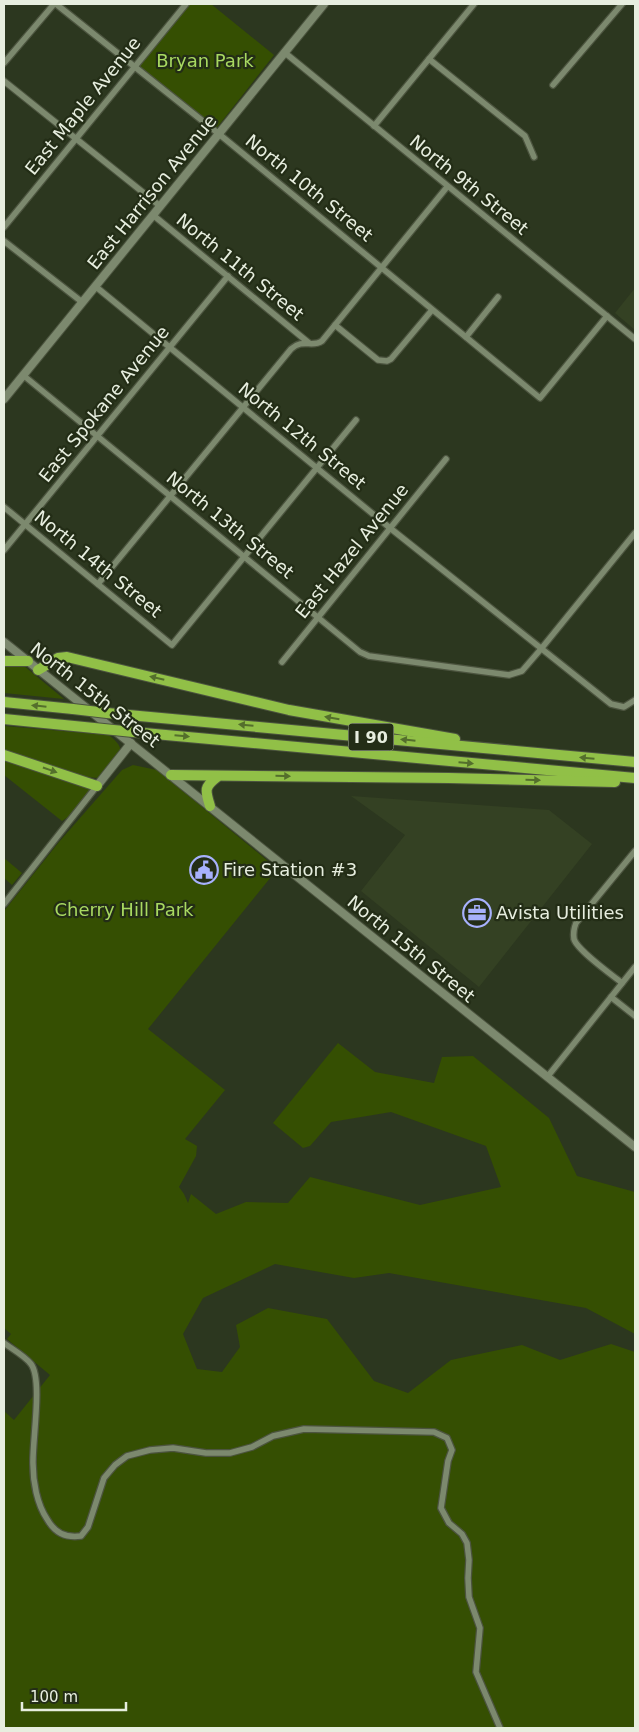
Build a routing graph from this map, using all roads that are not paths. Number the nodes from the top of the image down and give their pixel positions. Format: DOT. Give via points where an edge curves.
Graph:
graph roads {
  1 [pos="55,4"];
  2 [pos="186,4"];
  3 [pos="324,4"];
  4 [pos="474,4"];
  5 [pos="622,4"];
  6 [pos="284,52"];
  7 [pos="429,59"];
  8 [pos="4,63"];
  9 [pos="135,67"];
  10 [pos="4,81"];
  11 [pos="553,85"];
  12 [pos="374,126"];
  13 [pos="219,134"];
  14 [pos="76,139"];
  15 [pos="534,157"];
  16 [pos="447,187"];
  17 [pos="160,206"];
  18 [pos="153,215"];
  19 [pos="4,227"];
  20 [pos="4,241"];
  21 [pos="382,267"];
  22 [pos="228,276"];
  23 [pos="95,286"];
  24 [pos="498,297"];
  25 [pos="82,302"];
  26 [pos="432,310"];
  27 [pos="607,316"];
  28 [pos="335,325"];
  29 [pos="466,337"];
  30 [pos="635,339"];
  31 [pos="309,343"];
  32 [pos="170,347"];
  33 [pos="23,375"];
  34 [pos="4,398"];
  35 [pos="243,408"];
  36 [pos="356,420"];
  37 [pos="97,436"];
  38 [pos="446,459"];
  39 [pos="317,468"];
  40 [pos="170,496"];
  41 [pos="4,507"];
  42 [pos="25,524"];
  43 [pos="390,528"];
  44 [pos="635,533"];
  45 [pos="4,550"];
  46 [pos="244,557"];
  47 [pos="98,584"];
  48 [pos="318,617"];
  49 [pos="4,642"];
  50 [pos="542,649"];
  51 [pos="4,661"];
  52 [pos="28,661"];
  53 [pos="282,662"];
  54 [pos="38,670"];
  55 [pos="635,700"];
  56 [pos="4,702"];
  57 [pos="4,719"];
  58 [pos="131,744"];
  59 [pos="500,749"];
  60 [pos="4,755"];
  61 [pos="635,762"];
  62 [pos="171,775"];
  63 [pos="217,777"];
  64 [pos="635,778"];
  65 [pos="635,782"];
  66 [pos="97,786"];
  67 [pos="210,806"];
  68 [pos="635,851"];
  69 [pos="4,904"];
  70 [pos="635,967"];
  71 [pos="622,983"];
  72 [pos="611,996"];
  73 [pos="635,1016"];
  74 [pos="548,1076"];
  75 [pos="635,1147"];
  76 [pos="4,1343"];
  77 [pos="500,1728"];
  1 -- 8 [label="street"];
  1 -- 9 [label="street, North 10th Street"];
  2 -- 9 [label="street, East Maple Avenue"];
  3 -- 6 [label="main road, East Harrison Avenue"];
  4 -- 7 [label="street"];
  5 -- 11 [label="street"];
  6 -- 12 [label="street, North 9th Street"];
  6 -- 13 [label="main road, East Harrison Avenue"];
  7 -- 12 [label="street"];
  7 -- 15 [label="street" via="525,136"];
  9 -- 13 [label="street, North 10th Street"];
  9 -- 14 [label="street, East Maple Avenue"];
  10 -- 14 [label="street, North 11th Street"];
  12 -- 16 [label="street, North 9th Street"];
  13 -- 17 [label="main road, East Harrison Avenue"];
  13 -- 21 [label="street, North 10th Street"];
  14 -- 17 [label="street, North 11th Street"];
  14 -- 19 [label="street, East Maple Avenue"];
  16 -- 21 [label="street"];
  16 -- 27 [label="street, North 9th Street"];
  17 -- 18 [label="main road, East Harrison Avenue"];
  18 -- 22 [label="street, North 11th Street"];
  18 -- 23 [label="main road, East Harrison Avenue"];
  20 -- 25 [label="street"];
  21 -- 26 [label="street, North 10th Street"];
  21 -- 28 [label="street"];
  22 -- 31 [label="street, North 11th Street"];
  22 -- 32 [label="street, East Spokane Avenue"];
  23 -- 25 [label="main road, East Harrison Avenue"];
  23 -- 32 [label="street, North 12th Street"];
  24 -- 29 [label="street"];
  25 -- 33 [label="main road, East Harrison Avenue"];
  26 -- 28 [label="street" via="391,359 384,362"];
  26 -- 29 [label="street, North 10th Street"];
  27 -- 29 [label="street, North 10th Street" via="540,398"];
  27 -- 30 [label="street, North 9th Street"];
  28 -- 31 [label="street" via="322,341"];
  31 -- 35 [label="street" via="291,348"];
  32 -- 35 [label="street, North 12th Street"];
  32 -- 37 [label="street, East Spokane Avenue"];
  33 -- 34 [label="main road, East Harrison Avenue"];
  33 -- 37 [label="street, North 13th Street"];
  35 -- 39 [label="street, North 12th Street"];
  35 -- 40 [label="street"];
  36 -- 39 [label="street"];
  37 -- 40 [label="street, North 13th Street"];
  37 -- 42 [label="street, East Spokane Avenue"];
  38 -- 43 [label="street, East Hazel Avenue"];
  39 -- 43 [label="street, North 12th Street"];
  39 -- 46 [label="street"];
  40 -- 46 [label="street, North 13th Street"];
  40 -- 47 [label="street"];
  41 -- 42 [label="street, North 14th Street"];
  42 -- 45 [label="street, East Spokane Avenue"];
  42 -- 47 [label="street, North 14th Street"];
  43 -- 48 [label="street, East Hazel Avenue"];
  43 -- 50 [label="street, North 12th Street"];
  44 -- 50 [label="street, North 13th Street"];
  46 -- 47 [label="street, North 14th Street" via="172,644"];
  46 -- 48 [label="street, North 13th Street"];
  48 -- 50 [label="street, North 13th Street" via="369,656 483,673 509,675 522,670"];
  48 -- 53 [label="street, East Hazel Avenue"];
  49 -- 52 [label="main road, North 15th Street"];
  50 -- 55 [label="street, North 12th Street" via="611,704 624,707"];
  51 -- 52 [label="highway"];
  52 -- 54 [label="main road, North 15th Street"];
  54 -- 58 [label="main road, North 15th Street"];
  59 -- 54 [label="highway, one-way" via="289,710 67,656"];
  59 -- 56 [label="highway, I 90, one-way, bridge"];
  57 -- 64 [label="highway, I 90, one-way, bridge"];
  58 -- 62 [label="main road, North 15th Street"];
  58 -- 66 [label="main road"];
  61 -- 59 [label="highway, I 90, one-way"];
  60 -- 66 [label="highway, one-way"];
  62 -- 63 [label="highway"];
  62 -- 67 [label="main road, North 15th Street"];
  63 -- 65 [label="highway, one-way"];
  63 -- 67 [label="highway" via="206,790"];
  66 -- 69 [label="street"];
  67 -- 74 [label="main road, North 15th Street" via="256,846"];
  68 -- 71 [label="street" via="576,923 574,937 580,948"];
  70 -- 71 [label="street"];
  71 -- 72 [label="street"];
  72 -- 73 [label="street"];
  72 -- 74 [label="street"];
  74 -- 75 [label="main road, North 15th Street"];
  76 -- 77 [label="street" via="32,1365 36,1379 33,1464 40,1508 52,1528 71,1538 81,1536 88,1527 104,1478 127,1456 173,1448 230,1453 252,1447 273,1436 304,1429 434,1432 447,1438 452,1450 441,1508 449,1523 467,1543 469,1597 480,1628 476,1672"];
}
